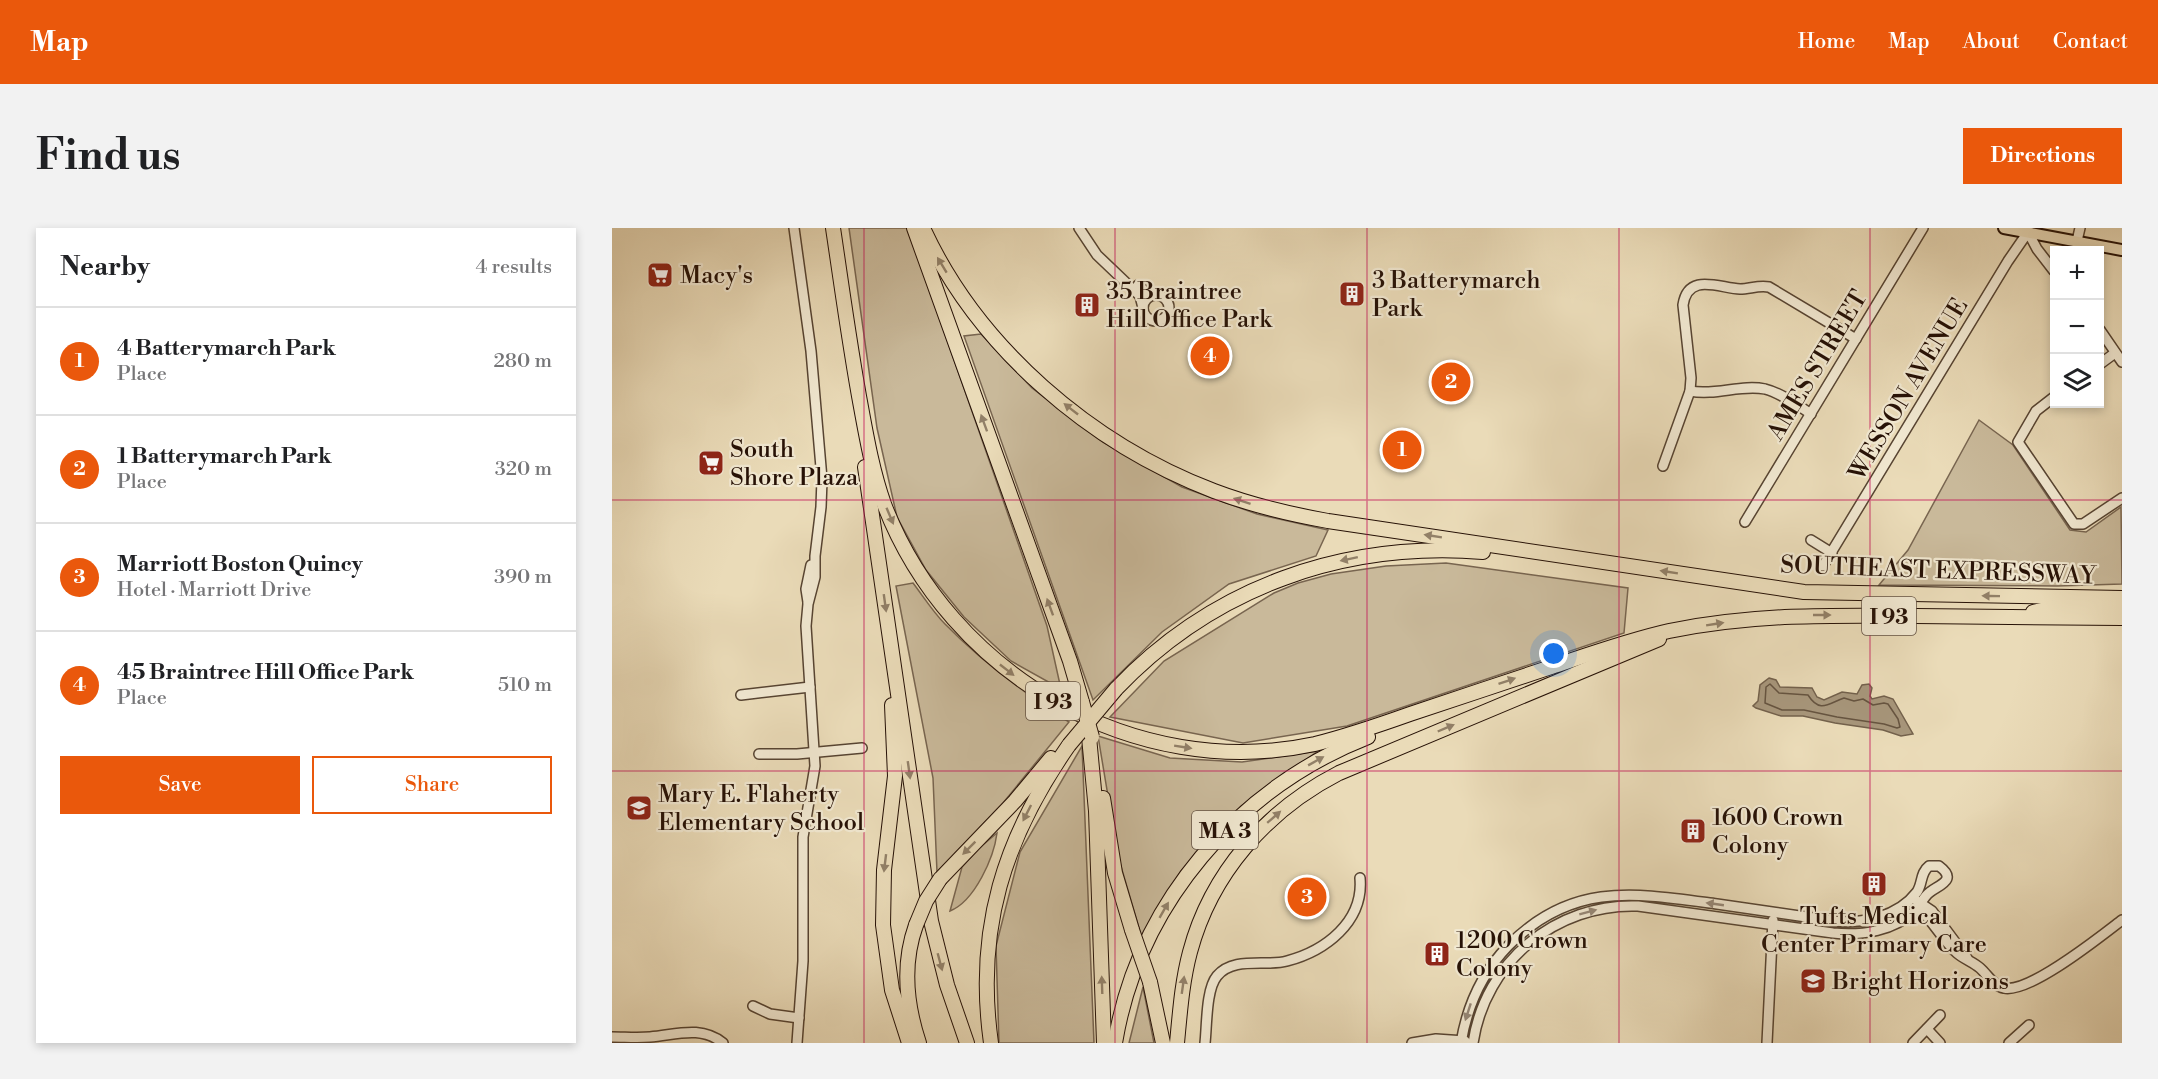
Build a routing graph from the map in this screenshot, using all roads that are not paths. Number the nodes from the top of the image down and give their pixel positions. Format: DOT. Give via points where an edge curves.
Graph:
graph roads {
  1 [pos="788,228"];
  2 [pos="794,228"];
  3 [pos="833,228"];
  4 [pos="914,228"];
  5 [pos="923,228"];
  6 [pos="1079,228"];
  7 [pos="1086,228"];
  8 [pos="1923,228"];
  9 [pos="2004,228"];
  10 [pos="2080,228"];
  11 [pos="2028,232"];
  12 [pos="2077,241"];
  13 [pos="2122,250"];
  14 [pos="2050,265"];
  15 [pos="800,285"];
  16 [pos="1156,295"];
  17 [pos="1143,308"];
  18 [pos="2104,336"];
  19 [pos="1856,339"];
  20 [pos="2115,352"];
  21 [pos="2104,361"];
  22 [pos="2122,362"];
  23 [pos="856,378"];
  24 [pos="1690,390"];
  25 [pos="2050,401"];
  26 [pos="1811,414"];
  27 [pos="1663,466"];
  28 [pos="2122,498"];
  29 [pos="1745,522"];
  30 [pos="1811,540"];
  31 [pos="1832,553"];
  32 [pos="1574,558"];
  33 [pos="1823,566"];
  34 [pos="2014,596"];
  35 [pos="2122,598"];
  36 [pos="2055,607"];
  37 [pos="2122,607"];
  38 [pos="2014,617"];
  39 [pos="2122,618"];
  40 [pos="1677,630"];
  41 [pos="892,649"];
  42 [pos="810,687"];
  43 [pos="741,695"];
  44 [pos="1432,707"];
  45 [pos="1090,737"];
  46 [pos="1067,744"];
  47 [pos="862,748"];
  48 [pos="815,753"];
  49 [pos="759,754"];
  50 [pos="1922,876"];
  51 [pos="1360,878"];
  52 [pos="1937,889"];
  53 [pos="1909,900"];
  54 [pos="1920,905"];
  55 [pos="1773,912"];
  56 [pos="2122,920"];
  57 [pos="1774,924"];
  58 [pos="753,1006"];
  59 [pos="1940,1015"];
  60 [pos="799,1018"];
  61 [pos="2029,1026"];
  62 [pos="1927,1029"];
  63 [pos="612,1037"];
  64 [pos="1461,1042"];
  65 [pos="723,1043"];
  66 [pos="797,1043"];
  67 [pos="909,1043"];
  68 [pos="919,1043"];
  69 [pos="967,1043"];
  70 [pos="991,1043"];
  71 [pos="1104,1043"];
  72 [pos="1114,1043"];
  73 [pos="1163,1043"];
  74 [pos="1177,1043"];
  75 [pos="1205,1043"];
  76 [pos="1412,1043"];
  77 [pos="1473,1043"];
  78 [pos="1767,1043"];
  79 [pos="1914,1043"];
  80 [pos="1940,1043"];
  81 [pos="2009,1043"];
  1 -- 15 [label="street"];
  2 -- 15 [label="street"];
  3 -- 23 [label="highway, I 93"];
  45 -- 4 [label="highway, one-way, bridge" via="1070,661"];
  32 -- 5 [label="highway, I 93, one-way" via="1286,513 1223,494 1163,468 1098,430 1030,375 966,301"];
  6 -- 17 [label="street" via="1097,255 1140,296"];
  7 -- 16 [label="street" via="1113,262 1147,293"];
  8 -- 19 [label="street, AMES STREET"];
  9 -- 11 [label="main road"];
  10 -- 12 [label="street"];
  11 -- 12 [label="main road"];
  11 -- 14 [label="street"];
  11 -- 31 [label="street, WESSON AVENUE"];
  12 -- 13 [label="main road"];
  15 -- 42 [label="street" via="821,460 815,577 808,604 806,639"];
  16 -- 17 [label="street" via="1146,300"];
  16 -- 17 [label="street" via="1168,304 1165,316 1151,319"];
  18 -- 20 [label="street"];
  19 -- 24 [label="street" via="1769,288 1697,285 1688,291 1683,302"];
  19 -- 26 [label="street, AMES STREET"];
  20 -- 21 [label="street"];
  20 -- 22 [label="street"];
  23 -- 41 [label="highway, one-way" via="858,416"];
  23 -- 44 [label="highway, I 93, one-way" via="880,493 918,571 972,639 1005,669 1060,705 1142,738 1185,748 1232,752 1319,743"];
  24 -- 26 [label="street" via="1711,393 1761,389 1778,394"];
  24 -- 27 [label="street"];
  25 -- 28 [label="street" via="2036,411 2018,442 2071,520 2083,524"];
  26 -- 29 [label="street, AMES STREET"];
  30 -- 31 [label="street"];
  31 -- 33 [label="street, WESSON AVENUE"];
  34 -- 32 [label="highway, SOUTHEAST EXPRESSWAY / I 93, one-way" via="1810,592"];
  32 -- 46 [label="highway, one-way, bridge" via="1425,550 1377,554 1323,565 1270,583 1211,614 1157,652 1116,689"];
  34 -- 35 [label="highway, SOUTHEAST EXPRESSWAY / I 93"];
  34 -- 36 [label="highway, I 93"];
  36 -- 37 [label="highway, I 93"];
  36 -- 38 [label="highway, I 93"];
  38 -- 39 [label="highway, SOUTHEAST EXPRESSWAY / I 93"];
  40 -- 38 [label="highway, SOUTHEAST EXPRESSWAY / I 93, one-way" via="1796,615"];
  44 -- 40 [label="highway, SOUTHEAST EXPRESSWAY / I 93, one-way" via="1605,649"];
  74 -- 40 [label="highway, one-way" via="1184,978 1201,920 1218,884 1237,857 1280,811 1339,773"];
  41 -- 67 [label="highway, one-way" via="895,776 884,870 883,925 892,990"];
  41 -- 69 [label="highway, one-way" via="933,932"];
  42 -- 43 [label="street"];
  42 -- 48 [label="street"];
  72 -- 44 [label="highway, MA 3, one-way" via="1131,981 1152,931 1180,884 1214,842 1253,804 1298,772"];
  71 -- 45 [label="highway, one-way"];
  45 -- 73 [label="highway, bridge" via="1114,866 1150,982"];
  46 -- 68 [label="highway, one-way, bridge" via="940,879 926,901 909,954 907,987"];
  46 -- 70 [label="highway, one-way" via="1023,821 1000,882 987,959"];
  47 -- 48 [label="street"];
  48 -- 49 [label="street"];
  48 -- 60 [label="street" via="814,783 803,837"];
  50 -- 52 [label="street" via="1927,886"];
  50 -- 52 [label="street" via="1929,866 1943,868 1946,880"];
  50 -- 53 [label="street" via="1918,891"];
  51 -- 75 [label="street" via="1355,908 1333,940 1287,961 1236,965 1218,975 1210,992"];
  52 -- 54 [label="street"];
  53 -- 54 [label="street"];
  53 -- 55 [label="street" via="1888,913 1859,921"];
  54 -- 56 [label="street" via="1932,911 1968,960 2007,989 2062,963"];
  54 -- 57 [label="street" via="1893,924 1860,934"];
  55 -- 57 [label="street"];
  55 -- 64 [label="street, one-way" via="1639,894 1605,896 1566,906 1530,926 1496,959 1473,998"];
  77 -- 57 [label="street, one-way" via="1482,1008 1502,970 1537,936 1570,917 1633,906"];
  57 -- 78 [label="street"];
  58 -- 60 [label="street" via="770,1014"];
  59 -- 62 [label="street"];
  60 -- 66 [label="street"];
  61 -- 81 [label="street"];
  62 -- 79 [label="street"];
  62 -- 80 [label="street"];
  63 -- 65 [label="street" via="692,1032 707,1034"];
  64 -- 76 [label="street" via="1432,1039"];
  64 -- 77 [label="street"];
}
